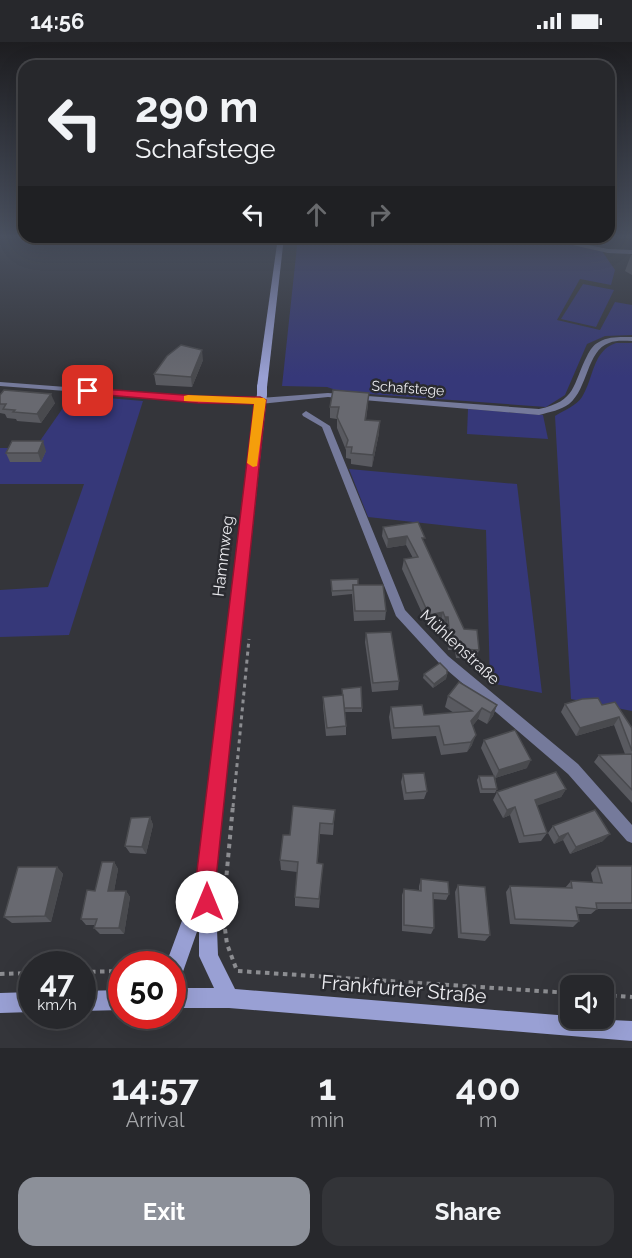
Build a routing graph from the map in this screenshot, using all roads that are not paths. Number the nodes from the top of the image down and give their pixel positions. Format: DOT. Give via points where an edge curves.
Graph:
graph roads {
  1 [pos="275,283"];
  2 [pos="632,339"];
  3 [pos="0,384"];
  4 [pos="261,394"];
  5 [pos="306,414"];
  6 [pos="632,836"];
  7 [pos="206,879"];
  8 [pos="181,951"];
  9 [pos="186,998"];
  10 [pos="229,998"];
  11 [pos="18,1002"];
  12 [pos="0,1003"];
  13 [pos="632,1031"];
  1 -- 4 [label="main road, Hammweg"];
  2 -- 4 [label="street, Schafstege" via="599,344 572,399 556,409 539,412 328,395"];
  3 -- 4 [label="street, Schafstege" via="198,399"];
  4 -- 7 [label="main road, Hammweg"];
  5 -- 6 [label="street, Mühlenstraße" via="326,426 400,613 444,660 573,769"];
  7 -- 8 [label="main road, Hammweg"];
  7 -- 10 [label="main road, Hammweg" via="209,956"];
  9 -- 10 [label="main road, Frankfurter Straße"];
  10 -- 13 [label="main road, Frankfurter Straße"];
  11 -- 12 [label="main road"];
}
